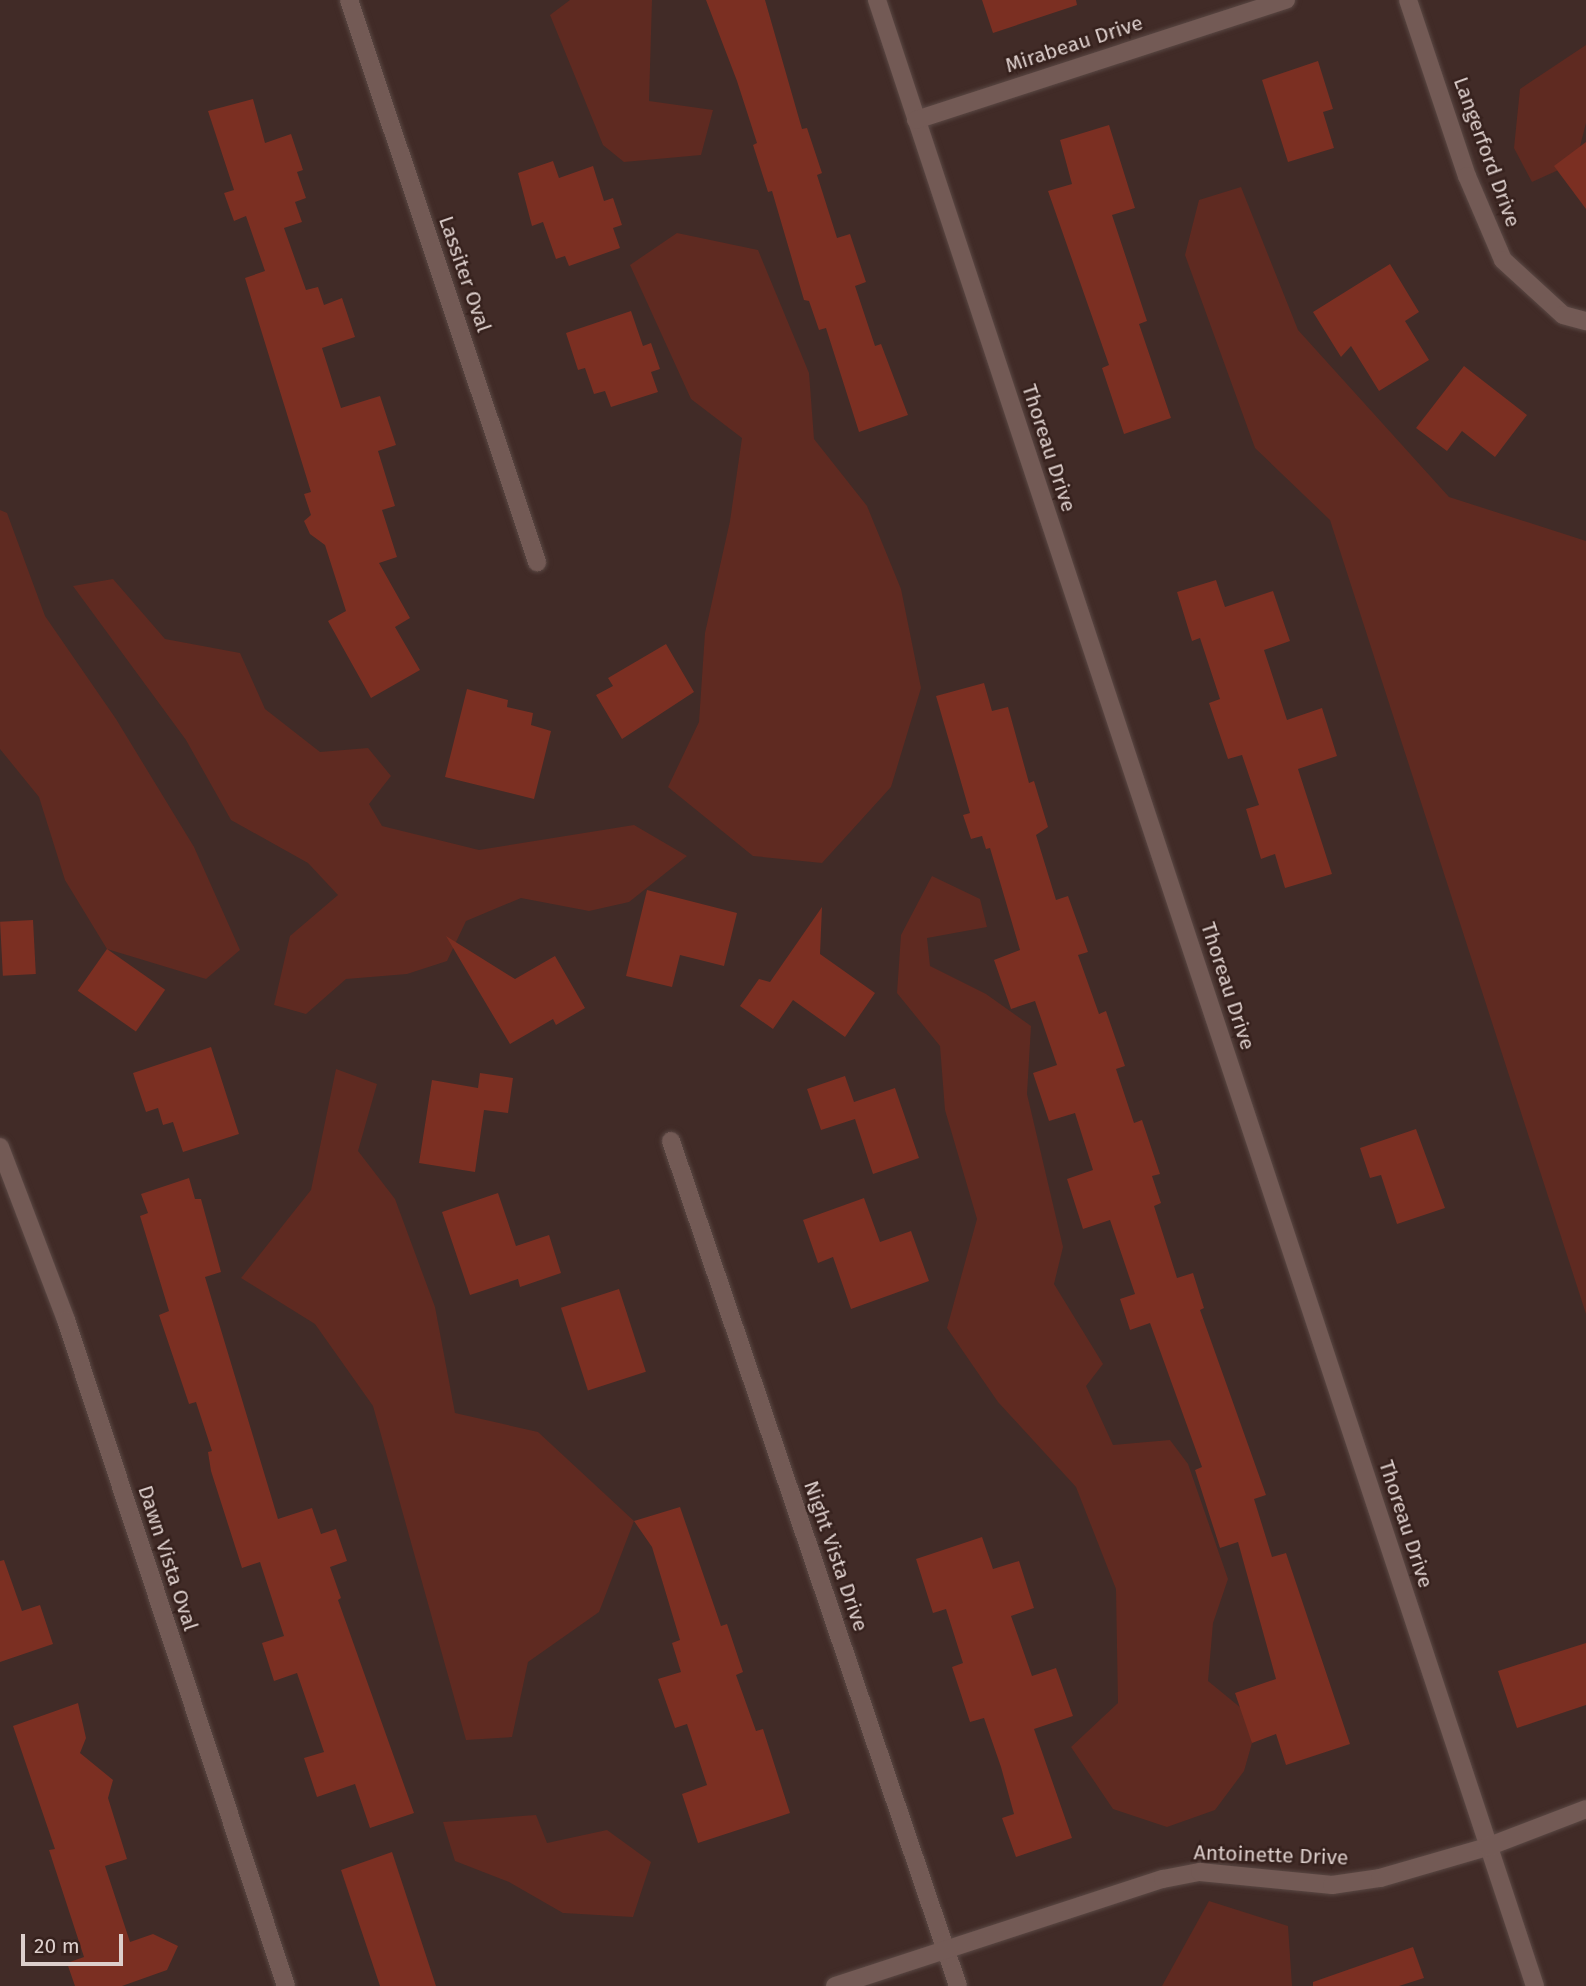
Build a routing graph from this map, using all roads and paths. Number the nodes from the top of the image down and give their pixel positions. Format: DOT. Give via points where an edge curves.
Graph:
graph roads {
  1 [pos="349,0"];
  2 [pos="877,0"];
  3 [pos="1286,0"];
  4 [pos="1409,0"];
  5 [pos="916,120"];
  6 [pos="1586,321"];
  7 [pos="537,562"];
  8 [pos="671,1142"];
  9 [pos="0,1147"];
  10 [pos="1586,1809"];
  11 [pos="1487,1846"];
  12 [pos="946,1950"];
  13 [pos="286,1986"];
  14 [pos="835,1986"];
  15 [pos="958,1986"];
  16 [pos="1535,1986"];
  1 -- 7 [label="street, Lassiter Oval"];
  2 -- 5 [label="street, Thoreau Drive"];
  3 -- 5 [label="street, Mirabeau Drive"];
  4 -- 6 [label="street, Langerford Drive" via="1467,176 1503,260 1563,315"];
  5 -- 11 [label="street, Thoreau Drive"];
  8 -- 12 [label="street, Night Vista Drive"];
  9 -- 13 [label="street, Dawn Vista Oval" via="66,1320"];
  10 -- 11 [label="street, Antoinette Drive"];
  11 -- 12 [label="street, Antoinette Drive" via="1380,1878 1332,1885 1200,1872 1163,1879"];
  11 -- 16 [label="street, Thoreau Drive"];
  12 -- 14 [label="street, Antoinette Drive"];
  12 -- 15 [label="street, Night Vista Drive"];
}
